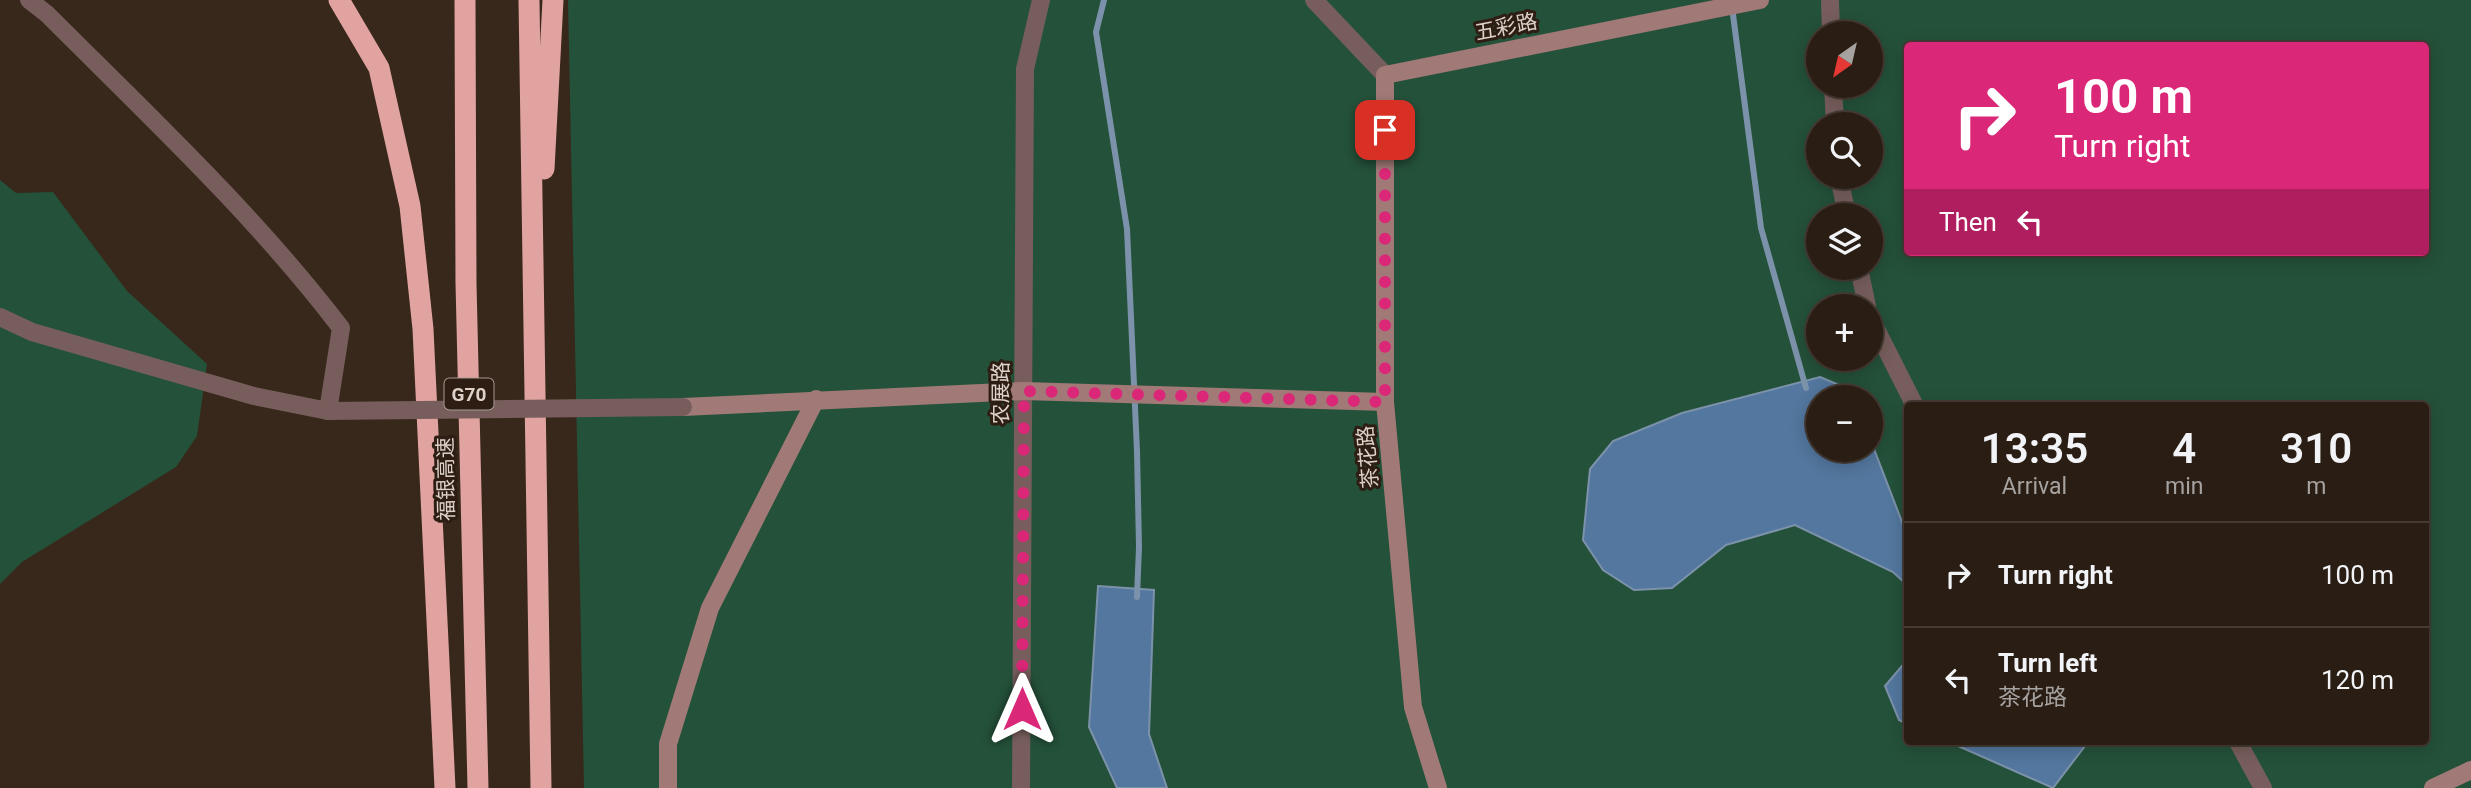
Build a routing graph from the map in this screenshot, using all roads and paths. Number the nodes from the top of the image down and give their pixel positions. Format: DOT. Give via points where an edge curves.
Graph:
graph roads {
  1 [pos="29,0"];
  2 [pos="339,0"];
  3 [pos="465,0"];
  4 [pos="529,0"];
  5 [pos="553,0"];
  6 [pos="1041,0"];
  7 [pos="1314,0"];
  8 [pos="1830,0"];
  9 [pos="1753,1"];
  10 [pos="1831,21"];
  11 [pos="1385,75"];
  12 [pos="0,317"];
  13 [pos="1883,343"];
  14 [pos="534,356"];
  15 [pos="1024,391"];
  16 [pos="816,399"];
  17 [pos="1385,402"];
  18 [pos="1913,402"];
  19 [pos="328,411"];
  20 [pos="2240,745"];
  21 [pos="2471,770"];
  22 [pos="445,788"];
  23 [pos="478,788"];
  24 [pos="541,788"];
  25 [pos="668,788"];
  26 [pos="1021,788"];
  27 [pos="1438,788"];
  28 [pos="2263,788"];
  29 [pos="2433,788"];
  1 -- 19 [label="street" via="185,153 302,277 341,328"];
  2 -- 22 [label="highway" via="379,68 410,206 423,329"];
  3 -- 23 [label="highway, 福银高速 / G70" via="466,283"];
  4 -- 14 [label="highway"];
  5 -- 14 [label="highway"];
  6 -- 15 [label="street, 农展路" via="1025,69"];
  7 -- 11 [label="street"];
  8 -- 10 [label="street"];
  9 -- 11 [label="street, 五彩路"];
  11 -- 17 [label="street, 茶花路"];
  12 -- 19 [label="street" via="58,340 254,396"];
  13 -- 18 [label="street"];
  14 -- 24 [label="highway"];
  15 -- 16 [label="street"];
  15 -- 17 [label="street"];
  15 -- 26 [label="street, 农展路"];
  16 -- 19 [label="street, bridge" via="683,407"];
  16 -- 25 [label="street" via="710,608 668,744"];
  17 -- 27 [label="street, 茶花路" via="1413,707"];
  20 -- 28 [label="street"];
  21 -- 29 [label="street"];
}
